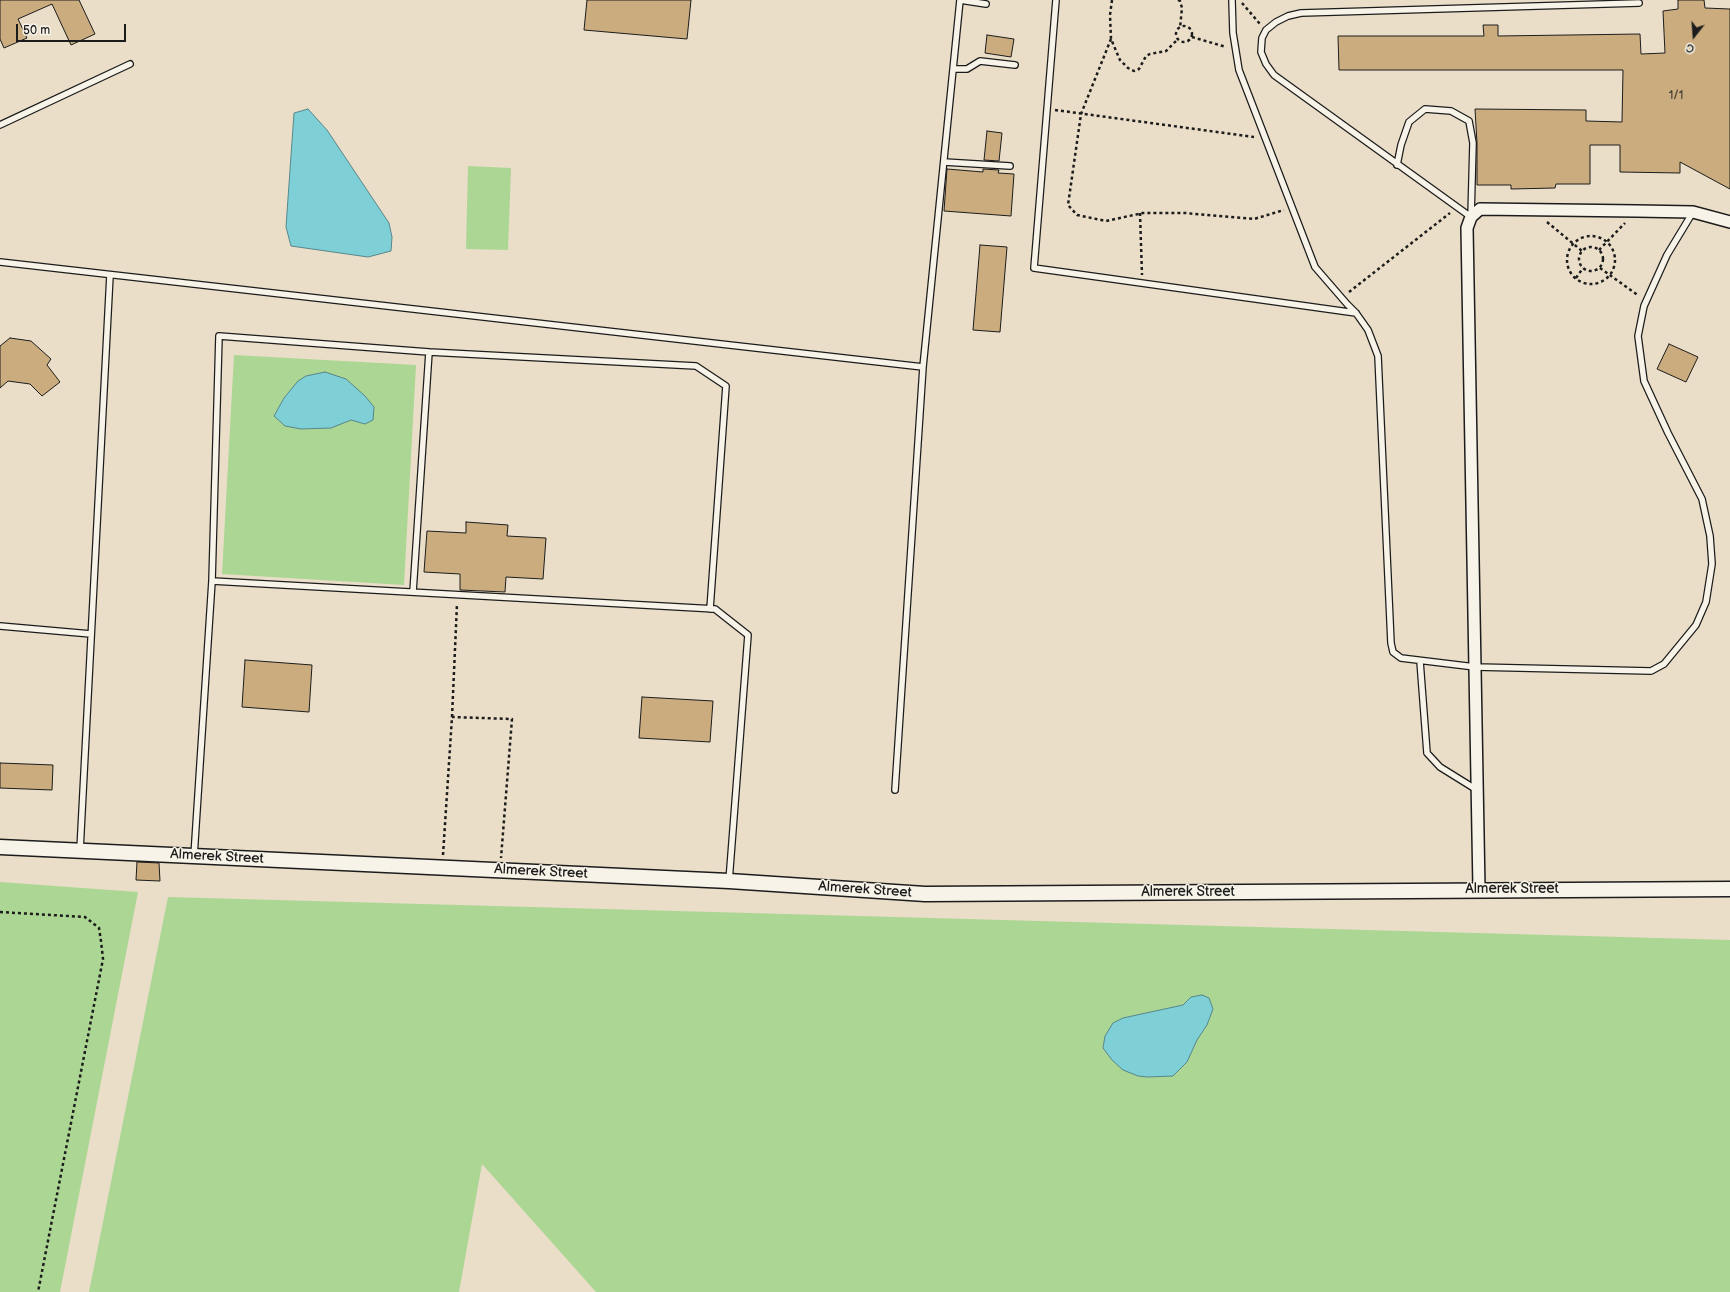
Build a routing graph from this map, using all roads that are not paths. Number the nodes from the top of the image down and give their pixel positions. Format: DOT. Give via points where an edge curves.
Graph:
graph roads {
  1 [pos="960,0"];
  2 [pos="1056,0"];
  3 [pos="1232,0"];
  4 [pos="1639,3"];
  5 [pos="986,4"];
  6 [pos="130,64"];
  7 [pos="1015,65"];
  8 [pos="953,69"];
  9 [pos="0,125"];
  10 [pos="944,162"];
  11 [pos="1397,165"];
  12 [pos="1010,166"];
  13 [pos="1693,212"];
  14 [pos="1471,218"];
  15 [pos="1730,222"];
  16 [pos="0,262"];
  17 [pos="110,275"];
  18 [pos="1356,313"];
  19 [pos="429,352"];
  20 [pos="923,367"];
  21 [pos="212,581"];
  22 [pos="413,592"];
  23 [pos="710,609"];
  24 [pos="0,626"];
  25 [pos="91,634"];
  26 [pos="1420,660"];
  27 [pos="1475,667"];
  28 [pos="895,790"];
  29 [pos="1477,790"];
  30 [pos="0,847"];
  31 [pos="80,851"];
  32 [pos="194,856"];
  33 [pos="729,881"];
  34 [pos="1730,888"];
  35 [pos="1479,889"];
  1 -- 5 [label="lane"];
  1 -- 8 [label="lane"];
  2 -- 18 [label="lane" via="1034,268"];
  3 -- 18 [label="lane" via="1233,33 1239,70 1315,267"];
  4 -- 11 [label="lane" via="1301,13 1288,16 1266,30 1262,38 1261,52 1274,75"];
  6 -- 9 [label="lane"];
  7 -- 8 [label="lane" via="980,61 967,69"];
  8 -- 10 [label="lane"];
  10 -- 12 [label="lane"];
  10 -- 20 [label="lane"];
  11 -- 14 [label="lane"];
  11 -- 14 [label="lane" via="1409,122 1425,109 1451,111 1470,121 1473,143"];
  13 -- 14 [label="street" via="1480,209"];
  13 -- 15 [label="street"];
  13 -- 27 [label="lane" via="1667,255 1646,301 1638,336 1644,381 1702,499 1710,536 1712,564 1706,602 1696,625 1664,664 1651,671"];
  14 -- 27 [label="street" via="1467,228"];
  16 -- 17 [label="lane"];
  17 -- 20 [label="lane"];
  17 -- 25 [label="lane"];
  18 -- 26 [label="lane" via="1368,330 1378,356 1391,643 1393,652 1401,658"];
  19 -- 21 [label="lane" via="220,336"];
  19 -- 22 [label="lane"];
  19 -- 23 [label="lane" via="696,366 726,386"];
  20 -- 28 [label="lane"];
  21 -- 22 [label="lane"];
  21 -- 32 [label="lane"];
  22 -- 23 [label="lane"];
  23 -- 33 [label="lane" via="716,609 748,635"];
  24 -- 25 [label="lane"];
  25 -- 31 [label="lane"];
  26 -- 27 [label="lane"];
  26 -- 29 [label="lane" via="1427,753 1440,767"];
  27 -- 29 [label="street"];
  29 -- 35 [label="street"];
  30 -- 31 [label="street, Almerek Street"];
  31 -- 32 [label="street, Almerek Street"];
  32 -- 33 [label="street, Almerek Street"];
  33 -- 35 [label="street, Almerek Street" via="925,894"];
  34 -- 35 [label="street, Almerek Street"];
}
